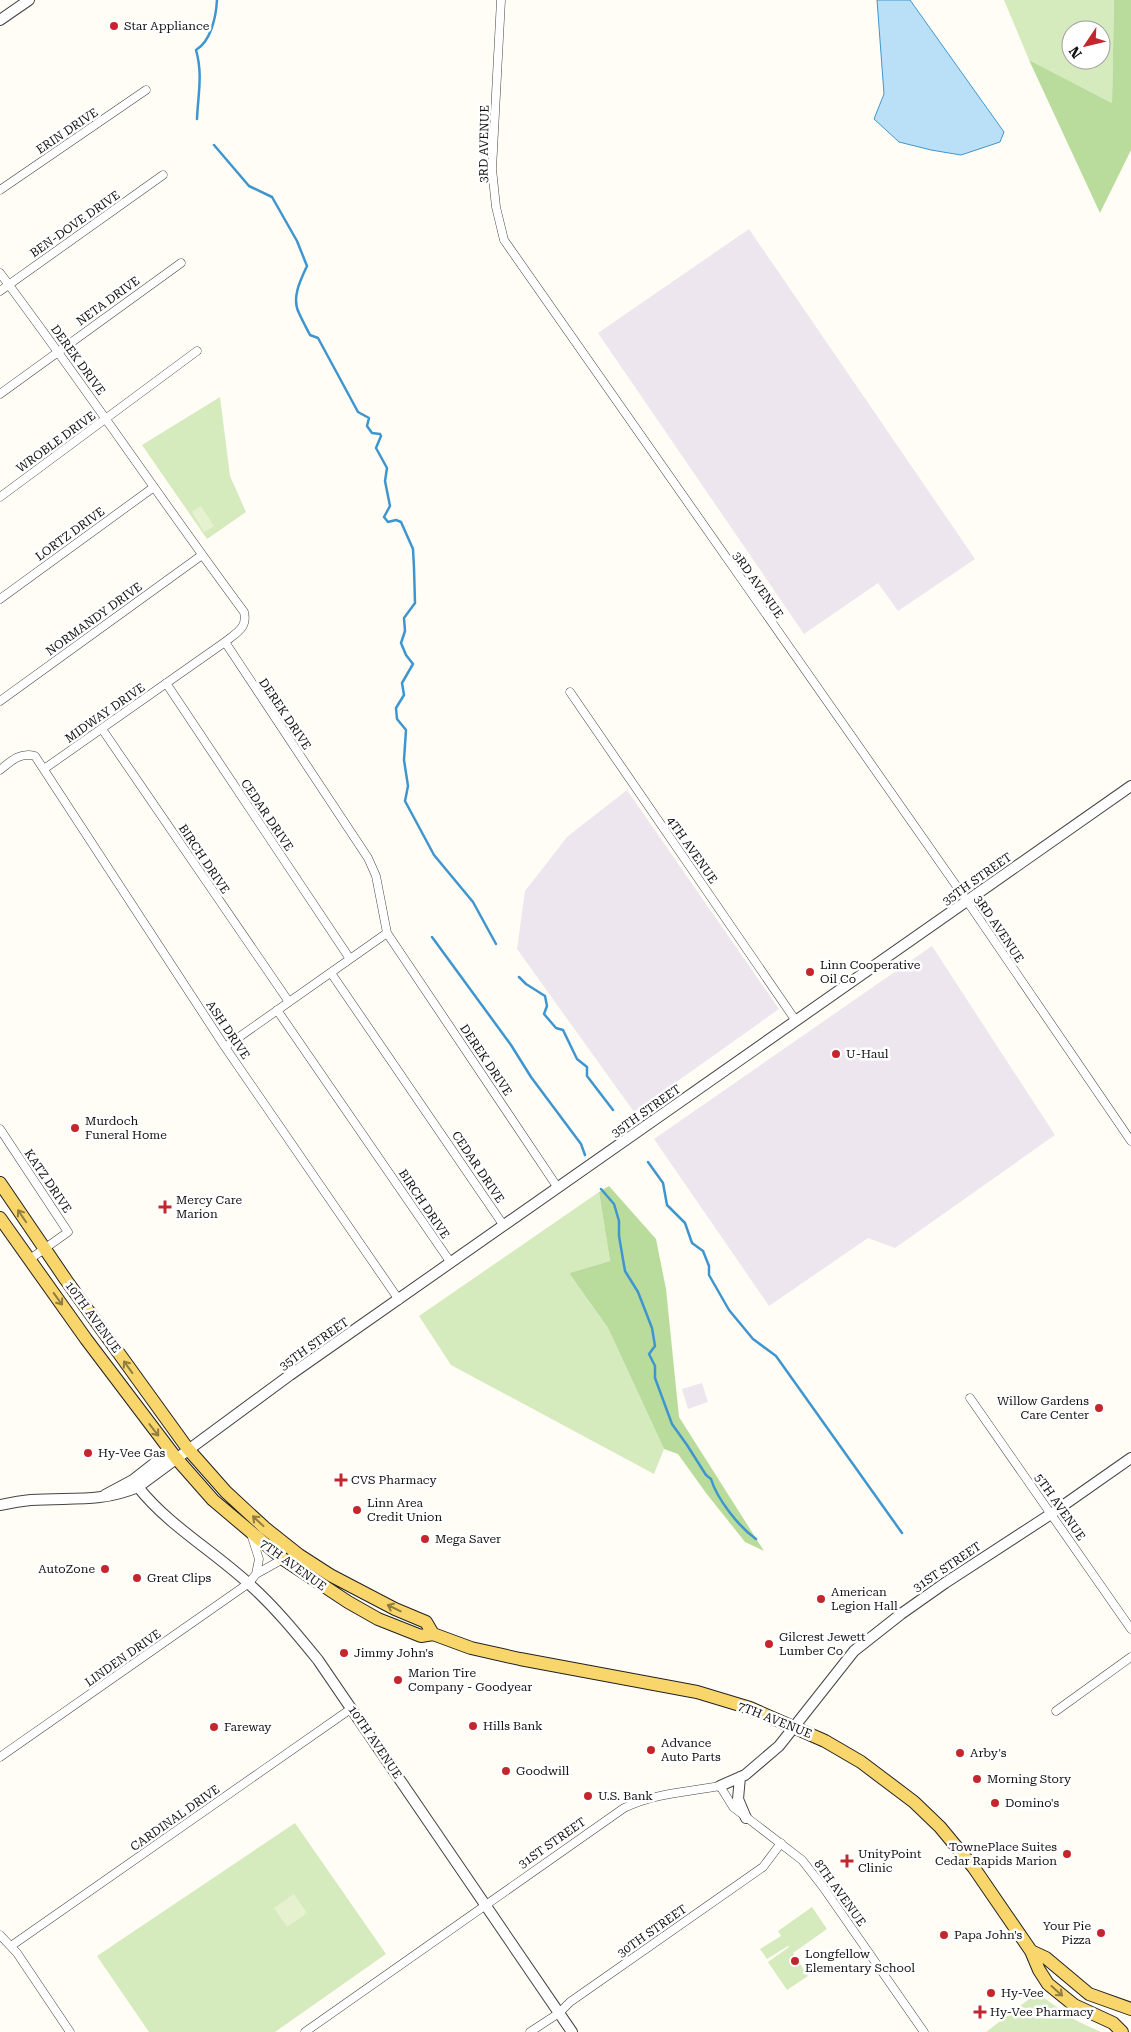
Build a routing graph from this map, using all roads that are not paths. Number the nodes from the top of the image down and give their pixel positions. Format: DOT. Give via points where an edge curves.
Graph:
graph roads {
  1 [pos="29,0"];
  2 [pos="501,0"];
  3 [pos="0,20"];
  4 [pos="146,90"];
  5 [pos="163,176"];
  6 [pos="0,190"];
  7 [pos="181,262"];
  8 [pos="0,273"];
  9 [pos="9,285"];
  10 [pos="0,291"];
  11 [pos="58,351"];
  12 [pos="197,351"];
  13 [pos="0,394"];
  14 [pos="106,419"];
  15 [pos="154,487"];
  16 [pos="0,497"];
  17 [pos="202,555"];
  18 [pos="0,599"];
  19 [pos="225,642"];
  20 [pos="166,683"];
  21 [pos="570,692"];
  22 [pos="0,701"];
  23 [pos="102,729"];
  24 [pos="44,769"];
  25 [pos="0,770"];
  26 [pos="1131,786"];
  27 [pos="967,901"];
  28 [pos="387,933"];
  29 [pos="350,960"];
  30 [pos="331,973"];
  31 [pos="289,1002"];
  32 [pos="277,1010"];
  33 [pos="796,1021"];
  34 [pos="225,1047"];
  35 [pos="0,1129"];
  36 [pos="1131,1141"];
  37 [pos="0,1183"];
  38 [pos="558,1188"];
  39 [pos="0,1218"];
  40 [pos="504,1226"];
  41 [pos="44,1249"];
  42 [pos="30,1259"];
  43 [pos="451,1263"];
  44 [pos="399,1300"];
  45 [pos="970,1398"];
  46 [pos="188,1450"];
  47 [pos="176,1458"];
  48 [pos="1131,1458"];
  49 [pos="138,1487"];
  50 [pos="99,1499"];
  51 [pos="0,1504"];
  52 [pos="1051,1514"];
  53 [pos="251,1534"];
  54 [pos="283,1559"];
  55 [pos="256,1574"];
  56 [pos="249,1583"];
  57 [pos="1131,1629"];
  58 [pos="433,1634"];
  59 [pos="1131,1657"];
  60 [pos="352,1708"];
  61 [pos="1056,1711"];
  62 [pos="793,1727"];
  63 [pos="1,1753"];
  64 [pos="740,1777"];
  65 [pos="720,1786"];
  66 [pos="746,1818"];
  67 [pos="782,1843"];
  68 [pos="486,1904"];
  69 [pos="0,1935"];
  70 [pos="10,1946"];
  71 [pos="1031,1951"];
  72 [pos="1131,2009"];
  73 [pos="558,2012"];
  74 [pos="70,2032"];
  75 [pos="305,2032"];
  76 [pos="530,2032"];
  77 [pos="572,2032"];
  78 [pos="924,2032"];
  79 [pos="1122,2032"];
  1 -- 3 [label="street"];
  2 -- 27 [label="street, 3RD AVENUE" via="492,169 504,240"];
  4 -- 6 [label="street, ERIN DRIVE"];
  5 -- 9 [label="street, BEN-DOVE DRIVE"];
  7 -- 11 [label="street, NETA DRIVE"];
  8 -- 9 [label="street, DEREK DRIVE"];
  9 -- 10 [label="street, BEN-DOVE DRIVE"];
  9 -- 11 [label="street, DEREK DRIVE"];
  11 -- 13 [label="street, NETA DRIVE"];
  11 -- 14 [label="street, DEREK DRIVE"];
  12 -- 14 [label="street, WROBLE DRIVE"];
  14 -- 15 [label="street, DEREK DRIVE"];
  14 -- 16 [label="street, WROBLE DRIVE"];
  15 -- 17 [label="street, DEREK DRIVE"];
  15 -- 18 [label="street, LORTZ DRIVE"];
  17 -- 19 [label="street, DEREK DRIVE" via="246,619 244,627"];
  17 -- 22 [label="street, NORMANDY DRIVE"];
  19 -- 20 [label="street, MIDWAY DRIVE"];
  19 -- 28 [label="street, DEREK DRIVE" via="368,858 376,876"];
  20 -- 23 [label="street, MIDWAY DRIVE"];
  20 -- 29 [label="street, CEDAR DRIVE"];
  21 -- 33 [label="street, 4TH AVENUE"];
  23 -- 24 [label="street, MIDWAY DRIVE"];
  23 -- 31 [label="street, BIRCH DRIVE"];
  24 -- 25 [label="street" via="35,756 27,754 17,757"];
  24 -- 34 [label="street, ASH DRIVE"];
  26 -- 27 [label="street, 35TH STREET"];
  27 -- 33 [label="street, 35TH STREET"];
  27 -- 36 [label="street, 3RD AVENUE"];
  28 -- 29 [label="street"];
  28 -- 38 [label="street, DEREK DRIVE"];
  29 -- 30 [label="street"];
  30 -- 31 [label="street"];
  30 -- 40 [label="street, CEDAR DRIVE"];
  31 -- 32 [label="street"];
  32 -- 34 [label="street"];
  32 -- 43 [label="street, BIRCH DRIVE"];
  33 -- 38 [label="street, 35TH STREET"];
  34 -- 44 [label="street, ASH DRIVE"];
  35 -- 41 [label="street, KATZ DRIVE" via="68,1232"];
  41 -- 37 [label="main road, 10TH AVENUE, one-way"];
  38 -- 40 [label="street, 35TH STREET"];
  39 -- 42 [label="main road, 10TH AVENUE"];
  40 -- 43 [label="street, 35TH STREET"];
  41 -- 42 [label="street, KATZ DRIVE"];
  46 -- 41 [label="main road, 10TH AVENUE, one-way"];
  42 -- 47 [label="main road, 10TH AVENUE, one-way"];
  43 -- 44 [label="street, 35TH STREET"];
  44 -- 46 [label="street, 35TH STREET"];
  45 -- 52 [label="street, 5TH AVENUE"];
  46 -- 47 [label="street, 35TH STREET"];
  58 -- 46 [label="main road, 7TH AVENUE, one-way" via="426,1622 330,1575 299,1555 226,1492"];
  47 -- 49 [label="street, 35TH STREET"];
  47 -- 50 [label="street, 35TH STREET" via="156,1462 133,1480"];
  47 -- 53 [label="main road, 7TH AVENUE" via="213,1500"];
  48 -- 52 [label="street, 31ST STREET"];
  49 -- 50 [label="street, 35TH STREET"];
  49 -- 56 [label="street, 10TH AVENUE" via="172,1523"];
  50 -- 51 [label="street, 35TH STREET"];
  52 -- 57 [label="street, 5TH AVENUE"];
  52 -- 62 [label="street, 31ST STREET" via="945,1583 854,1651"];
  53 -- 54 [label="main road, 7TH AVENUE"];
  53 -- 55 [label="street" via="258,1559"];
  54 -- 55 [label="street, LINDEN DRIVE"];
  54 -- 58 [label="main road, 7TH AVENUE" via="378,1619 421,1636"];
  55 -- 56 [label="street, LINDEN DRIVE"];
  56 -- 60 [label="street, 10TH AVENUE" via="296,1633"];
  56 -- 63 [label="street, LINDEN DRIVE"];
  58 -- 62 [label="main road, 7TH AVENUE" via="471,1648 520,1659 697,1692 750,1708"];
  59 -- 61 [label="street"];
  60 -- 68 [label="street, 10TH AVENUE"];
  60 -- 70 [label="street, CARDINAL DRIVE"];
  62 -- 64 [label="street, 31ST STREET" via="779,1746"];
  62 -- 71 [label="main road, 7TH AVENUE" via="825,1740 861,1762 914,1802 966,1857"];
  64 -- 65 [label="street, 31ST STREET"];
  64 -- 66 [label="street" via="738,1800"];
  65 -- 66 [label="street, 8TH AVENUE" via="733,1807"];
  65 -- 68 [label="street, 31ST STREET" via="664,1794 632,1804"];
  66 -- 67 [label="street, 8TH AVENUE"];
  67 -- 73 [label="street, 30TH STREET" via="763,1866"];
  67 -- 78 [label="street, 8TH AVENUE" via="802,1860 823,1887"];
  68 -- 73 [label="street, 10TH AVENUE"];
  68 -- 75 [label="street, 31ST STREET"];
  69 -- 70 [label="street"];
  70 -- 74 [label="street"];
  71 -- 72 [label="main road, 7TH AVENUE" via="1046,1958 1089,1994"];
  71 -- 79 [label="main road, 7TH AVENUE, one-way" via="1048,1984 1074,2005 1113,2022"];
  73 -- 76 [label="street, 30TH STREET"];
  73 -- 77 [label="street, 10TH AVENUE"];
}
